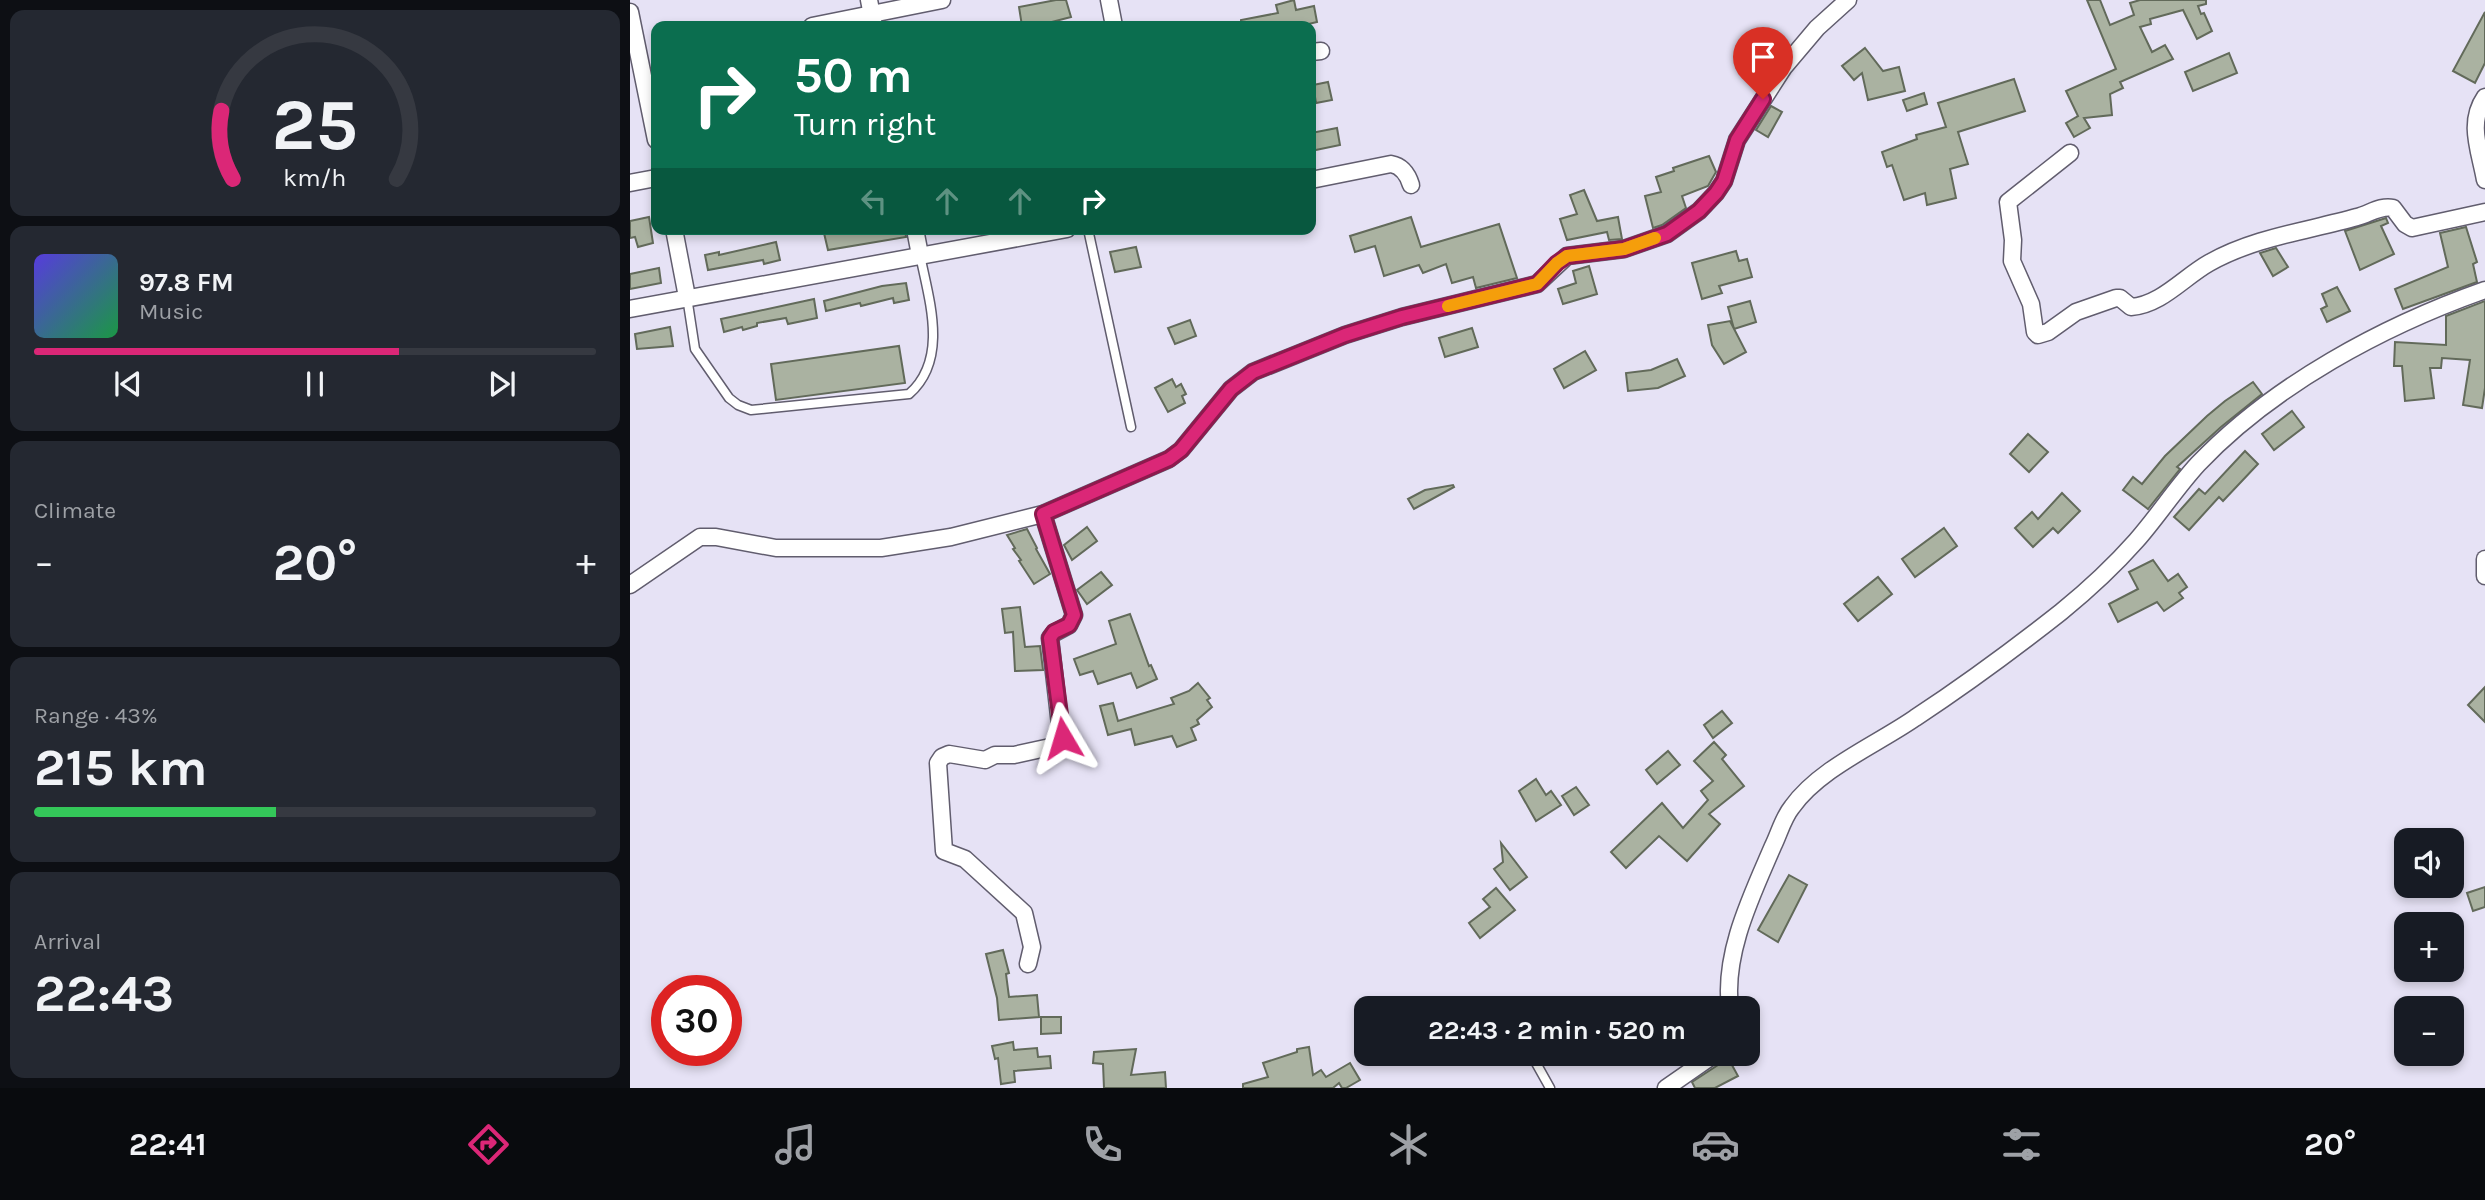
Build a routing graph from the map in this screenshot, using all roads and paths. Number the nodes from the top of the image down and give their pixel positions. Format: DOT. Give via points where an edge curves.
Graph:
graph roads {
  1 [pos="942,0"];
  2 [pos="1109,0"];
  3 [pos="1848,0"];
  4 [pos="630,12"];
  5 [pos="871,14"];
  6 [pos="837,21"];
  7 [pos="1113,21"];
  8 [pos="635,62"];
  9 [pos="2485,97"];
  10 [pos="651,121"];
  11 [pos="2070,153"];
  12 [pos="651,179"];
  13 [pos="1316,179"];
  14 [pos="2485,180"];
  15 [pos="630,183"];
  16 [pos="1411,186"];
  17 [pos="2485,212"];
  18 [pos="675,235"];
  19 [pos="916,235"];
  20 [pos="1032,235"];
  21 [pos="1089,235"];
  22 [pos="920,255"];
  23 [pos="2485,290"];
  24 [pos="687,298"];
  25 [pos="630,309"];
  26 [pos="1131,427"];
  27 [pos="1043,514"];
  28 [pos="2485,559"];
  29 [pos="2485,576"];
  30 [pos="630,586"];
  31 [pos="1028,964"];
  32 [pos="1730,996"];
  33 [pos="1538,1066"];
  34 [pos="1697,1066"];
  35 [pos="1550,1088"];
  36 [pos="1665,1088"];
  1 -- 5 [label="street"];
  2 -- 7 [label="street"];
  3 -- 27 [label="street" via="1784,67 1737,140 1716,193 1667,234 1624,249 1567,256 1537,284 1345,335 1253,372 1231,389 1169,459"];
  4 -- 8 [label="street"];
  5 -- 6 [label="street"];
  8 -- 10 [label="street"];
  9 -- 14 [label="street" via="2475,119"];
  11 -- 17 [label="street" via="2008,202 2012,261 2031,304 2038,335 2076,312 2116,298 2131,307 2149,304 2214,260 2286,233 2387,207 2413,228"];
  12 -- 15 [label="street"];
  13 -- 16 [label="street" via="1391,164 1403,170"];
  18 -- 24 [label="street"];
  19 -- 22 [label="street"];
  20 -- 22 [label="street"];
  21 -- 26 [label="lane"];
  22 -- 24 [label="street"];
  22 -- 24 [label="lane" via="933,320 933,345 924,377 909,394 751,410 738,405 695,349"];
  23 -- 32 [label="street" via="2376,335 2235,427 2098,582 1917,718 1824,775 1803,794 1790,809 1737,939"];
  24 -- 25 [label="street"];
  27 -- 30 [label="street" via="951,537 881,548 776,548 699,537"];
  27 -- 31 [label="street" via="1074,615 1069,625 1050,638 1062,742 985,760 949,754 938,764 944,851 965,859 1024,913 1032,947"];
  28 -- 29 [label="street"];
  33 -- 35 [label="lane"];
  34 -- 36 [label="street"];
}
